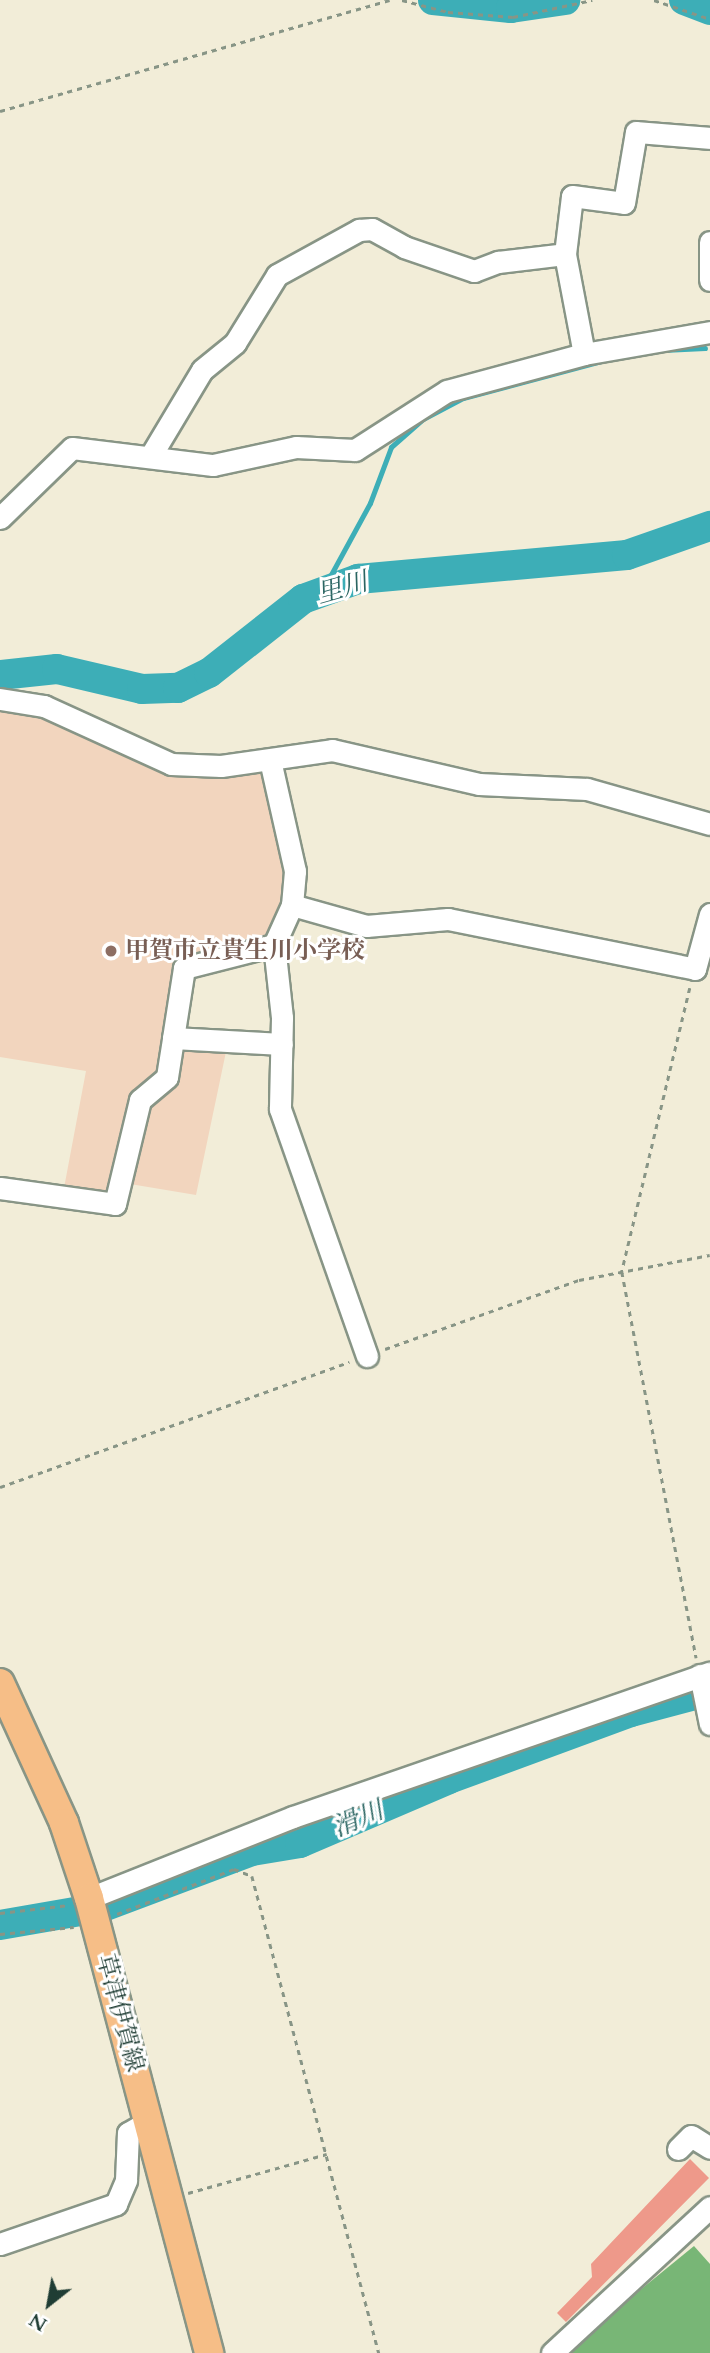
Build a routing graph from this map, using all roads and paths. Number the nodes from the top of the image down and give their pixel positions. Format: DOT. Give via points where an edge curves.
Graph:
graph roads {
  1 [pos="389,0"];
  2 [pos="402,0"];
  3 [pos="592,0"];
  4 [pos="654,0"];
  5 [pos="710,19"];
  6 [pos="0,111"];
  7 [pos="710,138"];
  8 [pos="710,242"];
  9 [pos="565,254"];
  10 [pos="710,280"];
  11 [pos="710,332"];
  12 [pos="584,354"];
  13 [pos="150,457"];
  14 [pos="0,518"];
  15 [pos="0,699"];
  16 [pos="270,760"];
  17 [pos="710,824"];
  18 [pos="292,905"];
  19 [pos="710,914"];
  20 [pos="274,945"];
  21 [pos="695,969"];
  22 [pos="173,1038"];
  23 [pos="282,1044"];
  24 [pos="0,1188"];
  25 [pos="710,1255"];
  26 [pos="622,1272"];
  27 [pos="367,1356"];
  28 [pos="0,1488"];
  29 [pos="704,1679"];
  30 [pos="0,1683"];
  31 [pos="708,1716"];
  32 [pos="92,1911"];
  33 [pos="0,1913"];
  34 [pos="0,1934"];
  35 [pos="149,2121"];
  36 [pos="710,2148"];
  37 [pos="678,2149"];
  38 [pos="327,2154"];
  39 [pos="168,2198"];
  40 [pos="710,2207"];
  41 [pos="0,2244"];
  42 [pos="209,2353"];
  43 [pos="379,2353"];
  44 [pos="552,2353"];
  1 -- 6 [label="path"];
  2 -- 3 [label="path" via="449,12 513,17"];
  4 -- 5 [label="path"];
  7 -- 9 [label="street" via="636,132 624,204 572,196"];
  8 -- 10 [label="street"];
  9 -- 12 [label="street"];
  9 -- 13 [label="street" via="498,262 474,271 404,247 372,229 359,230 277,275 234,343 202,370"];
  11 -- 12 [label="street"];
  12 -- 13 [label="street" via="447,391 355,450 296,447 213,465"];
  13 -- 14 [label="street" via="72,448"];
  15 -- 16 [label="street" via="44,706 171,764"];
  16 -- 17 [label="street" via="332,750 479,784 587,789"];
  16 -- 18 [label="street" via="295,871"];
  18 -- 20 [label="street"];
  18 -- 21 [label="street" via="366,926 448,919"];
  19 -- 21 [label="street"];
  20 -- 22 [label="street" via="184,968"];
  20 -- 23 [label="street"];
  21 -- 26 [label="path"];
  22 -- 23 [label="street"];
  22 -- 24 [label="street" via="167,1077 140,1100 119,1201"];
  23 -- 27 [label="street" via="282,1122"];
  25 -- 26 [label="path"];
  26 -- 27 [label="path" via="579,1280"];
  26 -- 29 [label="path"];
  27 -- 28 [label="path"];
  29 -- 31 [label="street"];
  29 -- 32 [label="street" via="281,1822"];
  30 -- 32 [label="main road, 草津伊賀線" via="64,1822"];
  32 -- 33 [label="path"];
  32 -- 34 [label="path"];
  32 -- 35 [label="main road, 草津伊賀線"];
  32 -- 38 [label="path" via="234,1869 247,1870"];
  35 -- 39 [label="main road, 草津伊賀線"];
  35 -- 41 [label="street" via="128,2133 126,2180 116,2204"];
  36 -- 37 [label="street" via="691,2136"];
  38 -- 39 [label="path"];
  38 -- 43 [label="path"];
  39 -- 42 [label="main road, 草津伊賀線"];
  40 -- 44 [label="street"];
}
